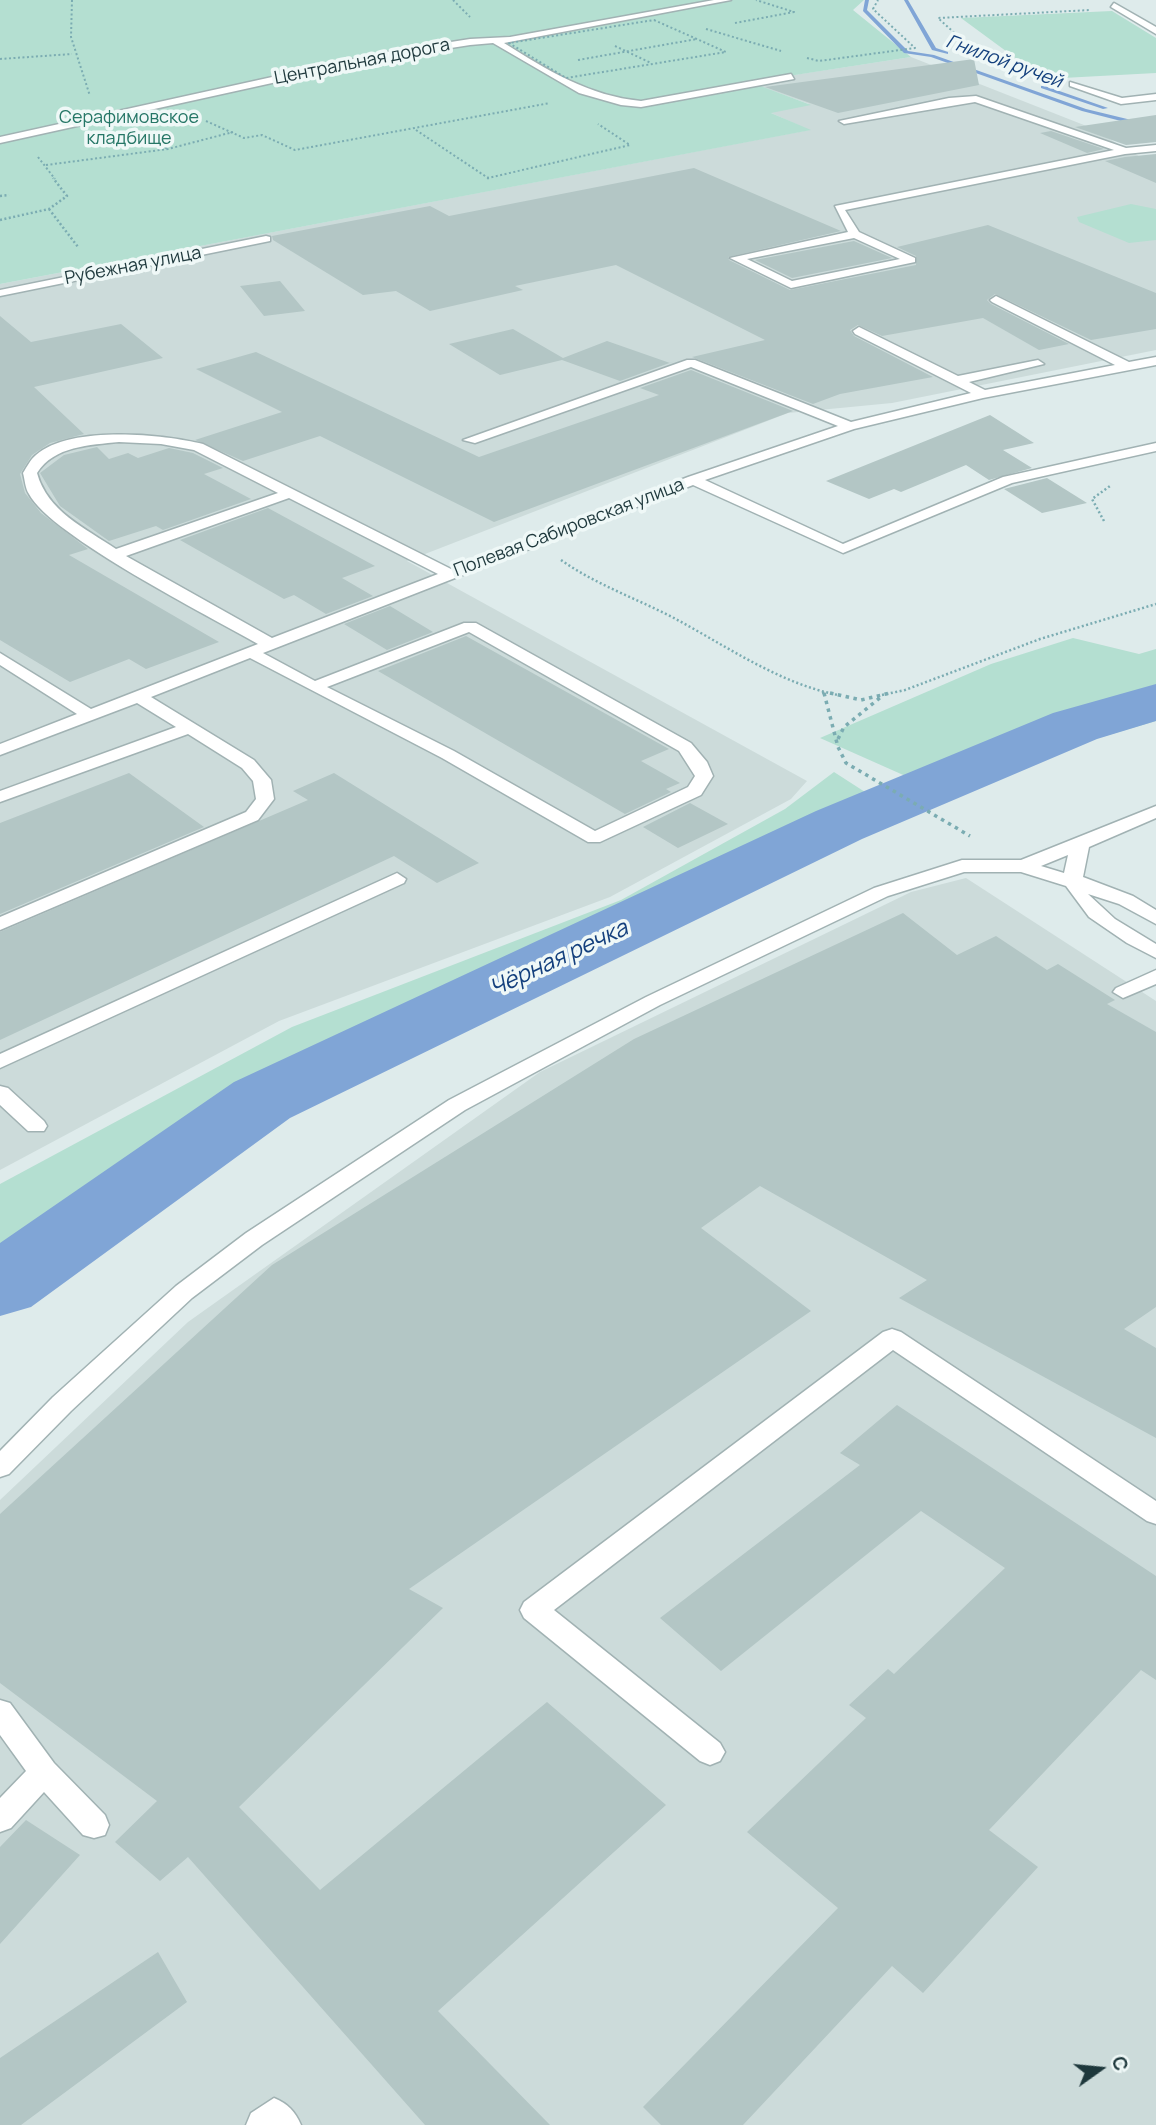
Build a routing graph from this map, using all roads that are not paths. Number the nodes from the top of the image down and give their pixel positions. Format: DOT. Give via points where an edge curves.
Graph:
graph roads {
  1 [pos="727,0"];
  2 [pos="1116,7"];
  3 [pos="1156,31"];
  4 [pos="493,40"];
  5 [pos="792,77"];
  6 [pos="1073,84"];
  7 [pos="1156,97"];
  8 [pos="844,121"];
  9 [pos="0,140"];
  10 [pos="1156,148"];
  11 [pos="1125,151"];
  12 [pos="855,234"];
  13 [pos="265,239"];
  14 [pos="0,293"];
  15 [pos="996,300"];
  16 [pos="859,331"];
  17 [pos="1156,361"];
  18 [pos="1038,364"];
  19 [pos="1128,367"];
  20 [pos="958,380"];
  21 [pos="983,394"];
  22 [pos="850,426"];
  23 [pos="470,440"];
  24 [pos="1156,447"];
  25 [pos="693,480"];
  26 [pos="290,493"];
  27 [pos="114,555"];
  28 [pos="450,574"];
  29 [pos="272,645"];
  30 [pos="252,653"];
  31 [pos="0,658"];
  32 [pos="313,687"];
  33 [pos="139,697"];
  34 [pos="92,716"];
  35 [pos="189,728"];
  36 [pos="0,750"];
  37 [pos="0,797"];
  38 [pos="1156,811"];
  39 [pos="1081,844"];
  40 [pos="1023,866"];
  41 [pos="1074,876"];
  42 [pos="397,879"];
  43 [pos="1156,918"];
  44 [pos="0,923"];
  45 [pos="1156,952"];
  46 [pos="1156,975"];
  47 [pos="1123,992"];
  48 [pos="0,1062"];
  49 [pos="0,1093"];
  50 [pos="36,1126"];
  51 [pos="0,1467"];
  52 [pos="1156,1514"];
  53 [pos="0,1712"];
  54 [pos="710,1752"];
  55 [pos="44,1772"];
  56 [pos="0,1819"];
  57 [pos="94,1825"];
  58 [pos="263,2125"];
  59 [pos="284,2125"];
  1 -- 4 [label="street, Центральная дорога"];
  2 -- 3 [label="street"];
  4 -- 5 [label="street" via="591,96 620,104"];
  4 -- 9 [label="street, Центральная дорога" via="381,56"];
  6 -- 7 [label="street" via="1121,102"];
  8 -- 11 [label="street" via="976,99"];
  10 -- 11 [label="street"];
  11 -- 12 [label="street" via="839,208"];
  12 -- 12 [label="street" via="842,237 736,258 791,285 911,260"];
  13 -- 14 [label="street, Рубежная улица"];
  15 -- 19 [label="street"];
  16 -- 20 [label="street"];
  17 -- 19 [label="street, Полевая Сабировская улица"];
  18 -- 20 [label="street"];
  19 -- 21 [label="street, Полевая Сабировская улица"];
  20 -- 21 [label="street"];
  21 -- 22 [label="street, Полевая Сабировская улица"];
  22 -- 23 [label="street" via="691,363"];
  22 -- 25 [label="street, Полевая Сабировская улица"];
  24 -- 25 [label="street" via="1009,480 843,549"];
  25 -- 28 [label="street, Полевая Сабировская улица"];
  26 -- 27 [label="street"];
  26 -- 27 [label="street" via="198,447 173,440 111,439 41,457 30,473 35,493 52,512"];
  26 -- 28 [label="street"];
  27 -- 29 [label="street"];
  28 -- 29 [label="street, Полевая Сабировская улица"];
  29 -- 30 [label="street, Полевая Сабировская улица"];
  30 -- 32 [label="street"];
  30 -- 33 [label="street, Полевая Сабировская улица"];
  31 -- 34 [label="street"];
  32 -- 32 [label="street" via="470,626 685,747 704,776 695,791 594,838 426,742"];
  33 -- 34 [label="street, Полевая Сабировская улица"];
  33 -- 35 [label="street"];
  34 -- 36 [label="street, Полевая Сабировская улица"];
  35 -- 37 [label="street"];
  35 -- 44 [label="street" via="248,764 262,780 265,799 252,816"];
  38 -- 39 [label="street"];
  39 -- 40 [label="street"];
  39 -- 41 [label="street"];
  40 -- 41 [label="street"];
  40 -- 51 [label="street" via="962,866 881,892 653,1001 457,1105 254,1239 184,1292"];
  41 -- 43 [label="street"];
  41 -- 45 [label="street" via="1094,913"];
  42 -- 48 [label="street"];
  46 -- 47 [label="street"];
  49 -- 50 [label="street"];
  52 -- 54 [label="street" via="892,1338 534,1610"];
  53 -- 55 [label="street"];
  55 -- 56 [label="street"];
  55 -- 57 [label="street"];
  58 -- 59 [label="street" via="274,2115"];
}
